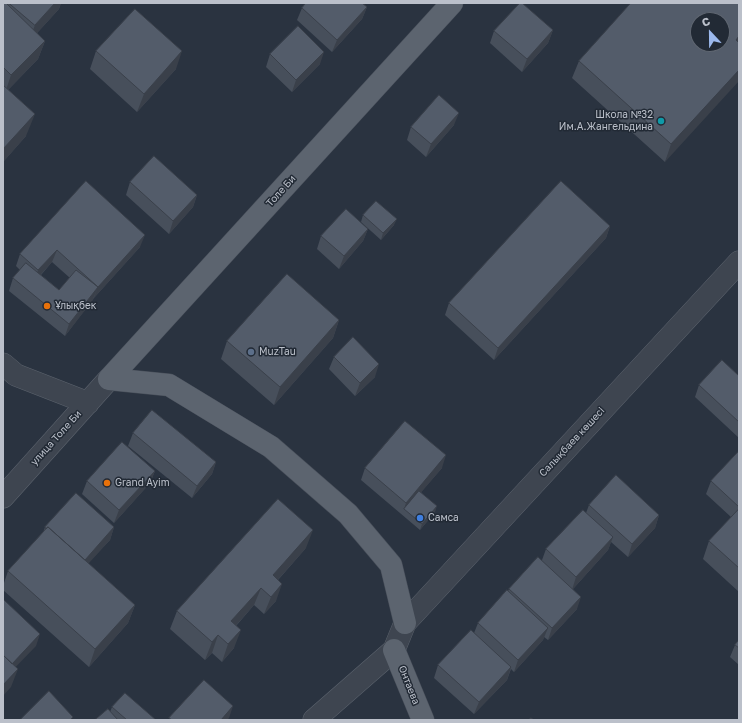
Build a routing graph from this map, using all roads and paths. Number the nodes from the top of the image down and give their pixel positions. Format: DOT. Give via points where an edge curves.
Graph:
graph roads {
  1 [pos="452,3"];
  2 [pos="739,262"];
  3 [pos="3,364"];
  4 [pos="109,379"];
  5 [pos="88,403"];
  6 [pos="3,497"];
  7 [pos="405,623"];
  8 [pos="394,650"];
  9 [pos="314,720"];
  10 [pos="422,720"];
  1 -- 4 [label="main road, Толе Би"];
  2 -- 7 [label="street, Салықбаев көшесі"];
  3 -- 5 [label="street" via="16,375"];
  4 -- 5 [label="street, улица Толе Би"];
  4 -- 7 [label="main road" via="169,385 271,447 348,514 391,565"];
  5 -- 6 [label="street, улица Толе Би"];
  7 -- 8 [label="street"];
  8 -- 9 [label="street"];
  8 -- 10 [label="main road, Онтаева"];
}
